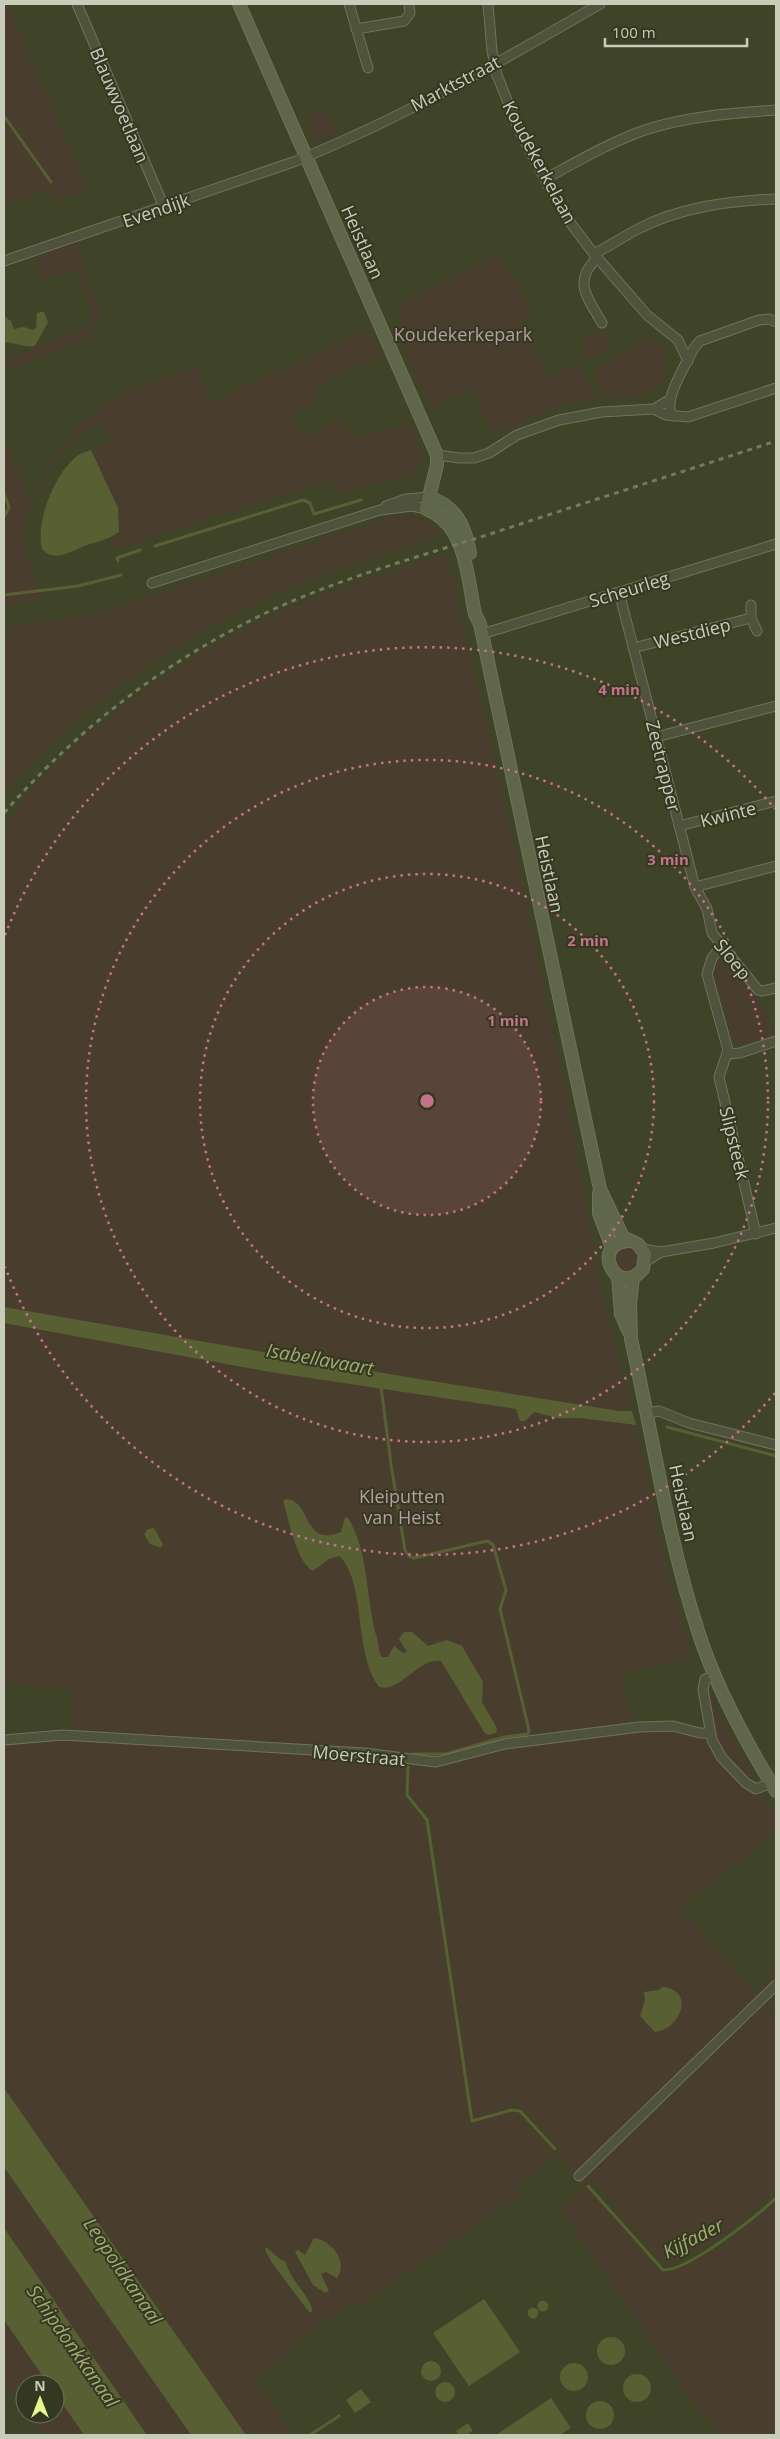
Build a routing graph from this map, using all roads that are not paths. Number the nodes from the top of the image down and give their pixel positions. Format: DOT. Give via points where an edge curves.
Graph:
graph roads {
  1 [pos="77,4"];
  2 [pos="239,4"];
  3 [pos="348,4"];
  4 [pos="409,4"];
  5 [pos="488,4"];
  6 [pos="600,4"];
  7 [pos="356,29"];
  8 [pos="494,64"];
  9 [pos="368,68"];
  10 [pos="776,110"];
  11 [pos="307,157"];
  12 [pos="545,178"];
  13 [pos="776,199"];
  14 [pos="164,207"];
  15 [pos="596,256"];
  16 [pos="4,261"];
  17 [pos="776,320"];
  18 [pos="602,323"];
  19 [pos="678,340"];
  20 [pos="700,341"];
  21 [pos="688,361"];
  22 [pos="776,388"];
  23 [pos="669,400"];
  24 [pos="654,409"];
  25 [pos="672,416"];
  26 [pos="438,455"];
  27 [pos="427,503"];
  28 [pos="776,544"];
  29 [pos="152,583"];
  30 [pos="619,592"];
  31 [pos="751,605"];
  32 [pos="751,618"];
  33 [pos="481,629"];
  34 [pos="757,631"];
  35 [pos="633,648"];
  36 [pos="776,706"];
  37 [pos="656,737"];
  38 [pos="776,801"];
  39 [pos="679,826"];
  40 [pos="776,866"];
  41 [pos="695,887"];
  42 [pos="707,909"];
  43 [pos="722,945"];
  44 [pos="776,988"];
  45 [pos="776,1041"];
  46 [pos="727,1054"];
  47 [pos="600,1189"];
  48 [pos="776,1228"];
  49 [pos="756,1234"];
  50 [pos="628,1241"];
  51 [pos="612,1248"];
  52 [pos="642,1249"];
  53 [pos="662,1252"];
  54 [pos="646,1262"];
  55 [pos="618,1276"];
  56 [pos="633,1277"];
  57 [pos="631,1335"];
  58 [pos="648,1413"];
  59 [pos="776,1445"];
  60 [pos="714,1676"];
  61 [pos="710,1733"];
  62 [pos="4,1740"];
  63 [pos="774,1787"];
  64 [pos="776,1985"];
  65 [pos="579,2176"];
  1 -- 14 [label="street, Blauwvoetlaan"];
  2 -- 11 [label="main road, Heistlaan"];
  3 -- 7 [label="street"];
  4 -- 7 [label="street" via="410,13 404,21"];
  5 -- 8 [label="street, Koudekerkelaan"];
  6 -- 8 [label="street, Marktstraat"];
  7 -- 9 [label="street"];
  8 -- 11 [label="street, Marktstraat" via="337,145"];
  8 -- 12 [label="street, Koudekerkelaan" via="520,130"];
  10 -- 12 [label="street" via="706,116 647,130"];
  11 -- 14 [label="street, Evendijk"];
  11 -- 26 [label="main road, Heistlaan"];
  12 -- 15 [label="street, Koudekerkelaan" via="572,225"];
  13 -- 15 [label="street" via="713,204 682,212 637,229"];
  14 -- 16 [label="street, Evendijk"];
  15 -- 18 [label="street" via="584,272 583,281 586,296"];
  15 -- 19 [label="street, Koudekerkelaan" via="647,315"];
  17 -- 20 [label="street" via="759,320"];
  19 -- 20 [label="street"];
  19 -- 21 [label="street, Koudekerkelaan"];
  20 -- 21 [label="street"];
  21 -- 23 [label="street"];
  22 -- 25 [label="street" via="688,417"];
  23 -- 24 [label="street"];
  23 -- 25 [label="street"];
  24 -- 25 [label="street"];
  24 -- 26 [label="street" via="602,412 559,420 517,435 489,453 474,458"];
  26 -- 27 [label="main road"];
  27 -- 29 [label="street" via="406,498 380,510"];
  27 -- 33 [label="main road, Heistlaan" via="448,506 463,524"];
  28 -- 30 [label="street, Scheurleg"];
  30 -- 33 [label="street, Scheurleg"];
  30 -- 35 [label="street, Zeetrapper"];
  31 -- 32 [label="street, Westdiep"];
  32 -- 34 [label="street, Westdiep"];
  32 -- 35 [label="street, Westdiep"];
  33 -- 47 [label="main road, Heistlaan"];
  35 -- 37 [label="street, Zeetrapper"];
  36 -- 37 [label="street"];
  37 -- 39 [label="street, Zeetrapper"];
  38 -- 39 [label="street, Kwinte"];
  39 -- 41 [label="street, Zeetrapper"];
  40 -- 41 [label="street"];
  41 -- 42 [label="street, Zeetrapper"];
  42 -- 43 [label="street, Sloep" via="712,933"];
  43 -- 44 [label="street, Sloep" via="758,990"];
  43 -- 46 [label="street, Slipsteek" via="712,958 708,974"];
  45 -- 46 [label="street"];
  46 -- 49 [label="street, Slipsteek" via="720,1077"];
  47 -- 50 [label="main road, Heistlaan" via="617,1228"];
  47 -- 51 [label="main road, Heistlaan" via="599,1213"];
  48 -- 49 [label="street"];
  49 -- 53 [label="street"];
  50 -- 51 [label="main road"];
  50 -- 52 [label="main road, Heistlaan"];
  51 -- 55 [label="main road, Heistlaan" via="608,1264"];
  52 -- 53 [label="street"];
  52 -- 54 [label="main road"];
  53 -- 54 [label="street"];
  54 -- 56 [label="main road"];
  55 -- 56 [label="main road"];
  55 -- 57 [label="main road, Heistlaan" via="620,1314"];
  56 -- 57 [label="main road, Heistlaan"];
  57 -- 58 [label="main road, Heistlaan"];
  58 -- 59 [label="street" via="659,1411 689,1423"];
  58 -- 60 [label="main road, Heistlaan" via="680,1567"];
  60 -- 61 [label="street, Heistlaan" via="703,1682"];
  60 -- 63 [label="main road, Heistlaan" via="744,1737"];
  61 -- 62 [label="street, Moerstraat" via="672,1726 648,1726 505,1744 436,1762 364,1753 63,1735"];
  61 -- 63 [label="street, Heistlaan" via="722,1758 746,1783 756,1789"];
  64 -- 65 [label="street"];
}
